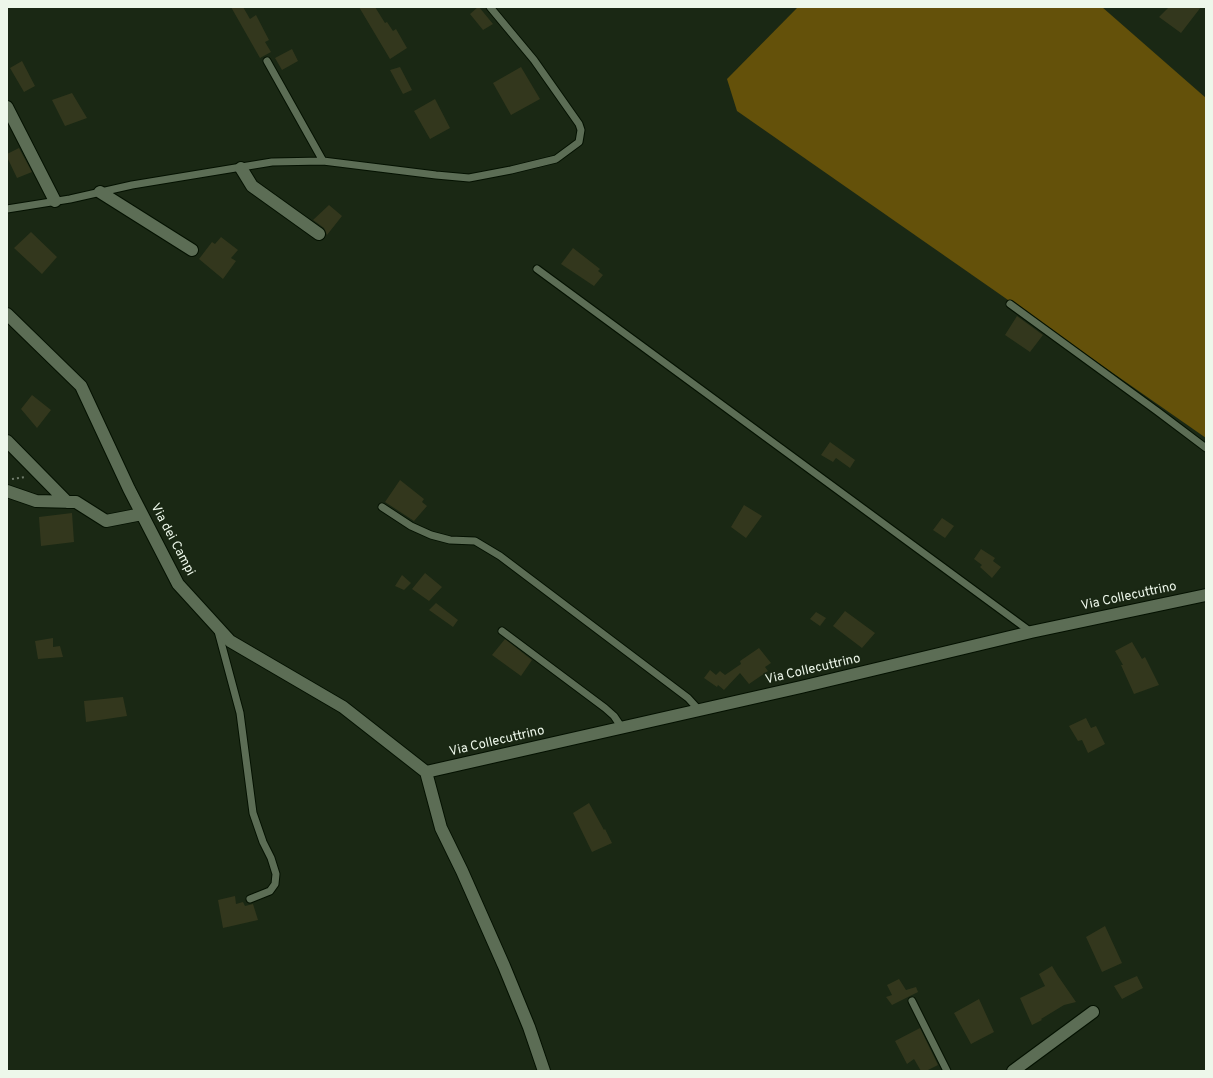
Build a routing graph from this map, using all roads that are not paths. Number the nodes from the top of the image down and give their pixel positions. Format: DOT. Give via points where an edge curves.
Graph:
graph roads {
  1 [pos="490,7"];
  2 [pos="267,61"];
  3 [pos="7,107"];
  4 [pos="323,161"];
  5 [pos="241,168"];
  6 [pos="100,192"];
  7 [pos="55,202"];
  8 [pos="7,209"];
  9 [pos="319,234"];
  10 [pos="192,250"];
  11 [pos="537,269"];
  12 [pos="1010,304"];
  13 [pos="7,314"];
  14 [pos="7,441"];
  15 [pos="1206,448"];
  16 [pos="7,491"];
  17 [pos="67,502"];
  18 [pos="382,507"];
  19 [pos="142,514"];
  20 [pos="1206,595"];
  21 [pos="216,625"];
  22 [pos="502,631"];
  23 [pos="1031,632"];
  24 [pos="699,710"];
  25 [pos="622,728"];
  26 [pos="426,772"];
  27 [pos="250,899"];
  28 [pos="912,1001"];
  29 [pos="1093,1012"];
  30 [pos="544,1071"];
  31 [pos="947,1071"];
  32 [pos="1013,1071"];
  1 -- 4 [label="lane" via="534,60 579,124 579,142 556,159 470,178"];
  2 -- 4 [label="lane"];
  3 -- 7 [label="street"];
  4 -- 5 [label="lane" via="272,162"];
  5 -- 6 [label="lane"];
  5 -- 9 [label="street" via="252,186"];
  6 -- 7 [label="lane"];
  6 -- 10 [label="street"];
  7 -- 8 [label="lane"];
  11 -- 23 [label="lane"];
  12 -- 15 [label="lane"];
  13 -- 19 [label="street, Via dei Campi" via="81,386"];
  14 -- 17 [label="street"];
  16 -- 17 [label="street" via="36,501"];
  17 -- 19 [label="street" via="76,502 106,521"];
  18 -- 24 [label="lane" via="411,526 431,535 450,540 475,541 500,556 688,698"];
  19 -- 21 [label="street, Via dei Campi" via="178,584"];
  20 -- 23 [label="street, Via Collecuttrino"];
  21 -- 26 [label="street, Via dei Campi" via="230,641 343,707"];
  21 -- 27 [label="lane" via="240,713 253,813 276,874 275,884 270,891"];
  22 -- 25 [label="lane" via="605,708"];
  23 -- 24 [label="street, Via Collecuttrino"];
  24 -- 25 [label="street, Via Collecuttrino"];
  25 -- 26 [label="street, Via Collecuttrino"];
  26 -- 30 [label="street" via="441,828 504,966"];
  28 -- 31 [label="lane"];
  29 -- 32 [label="street"];
}
